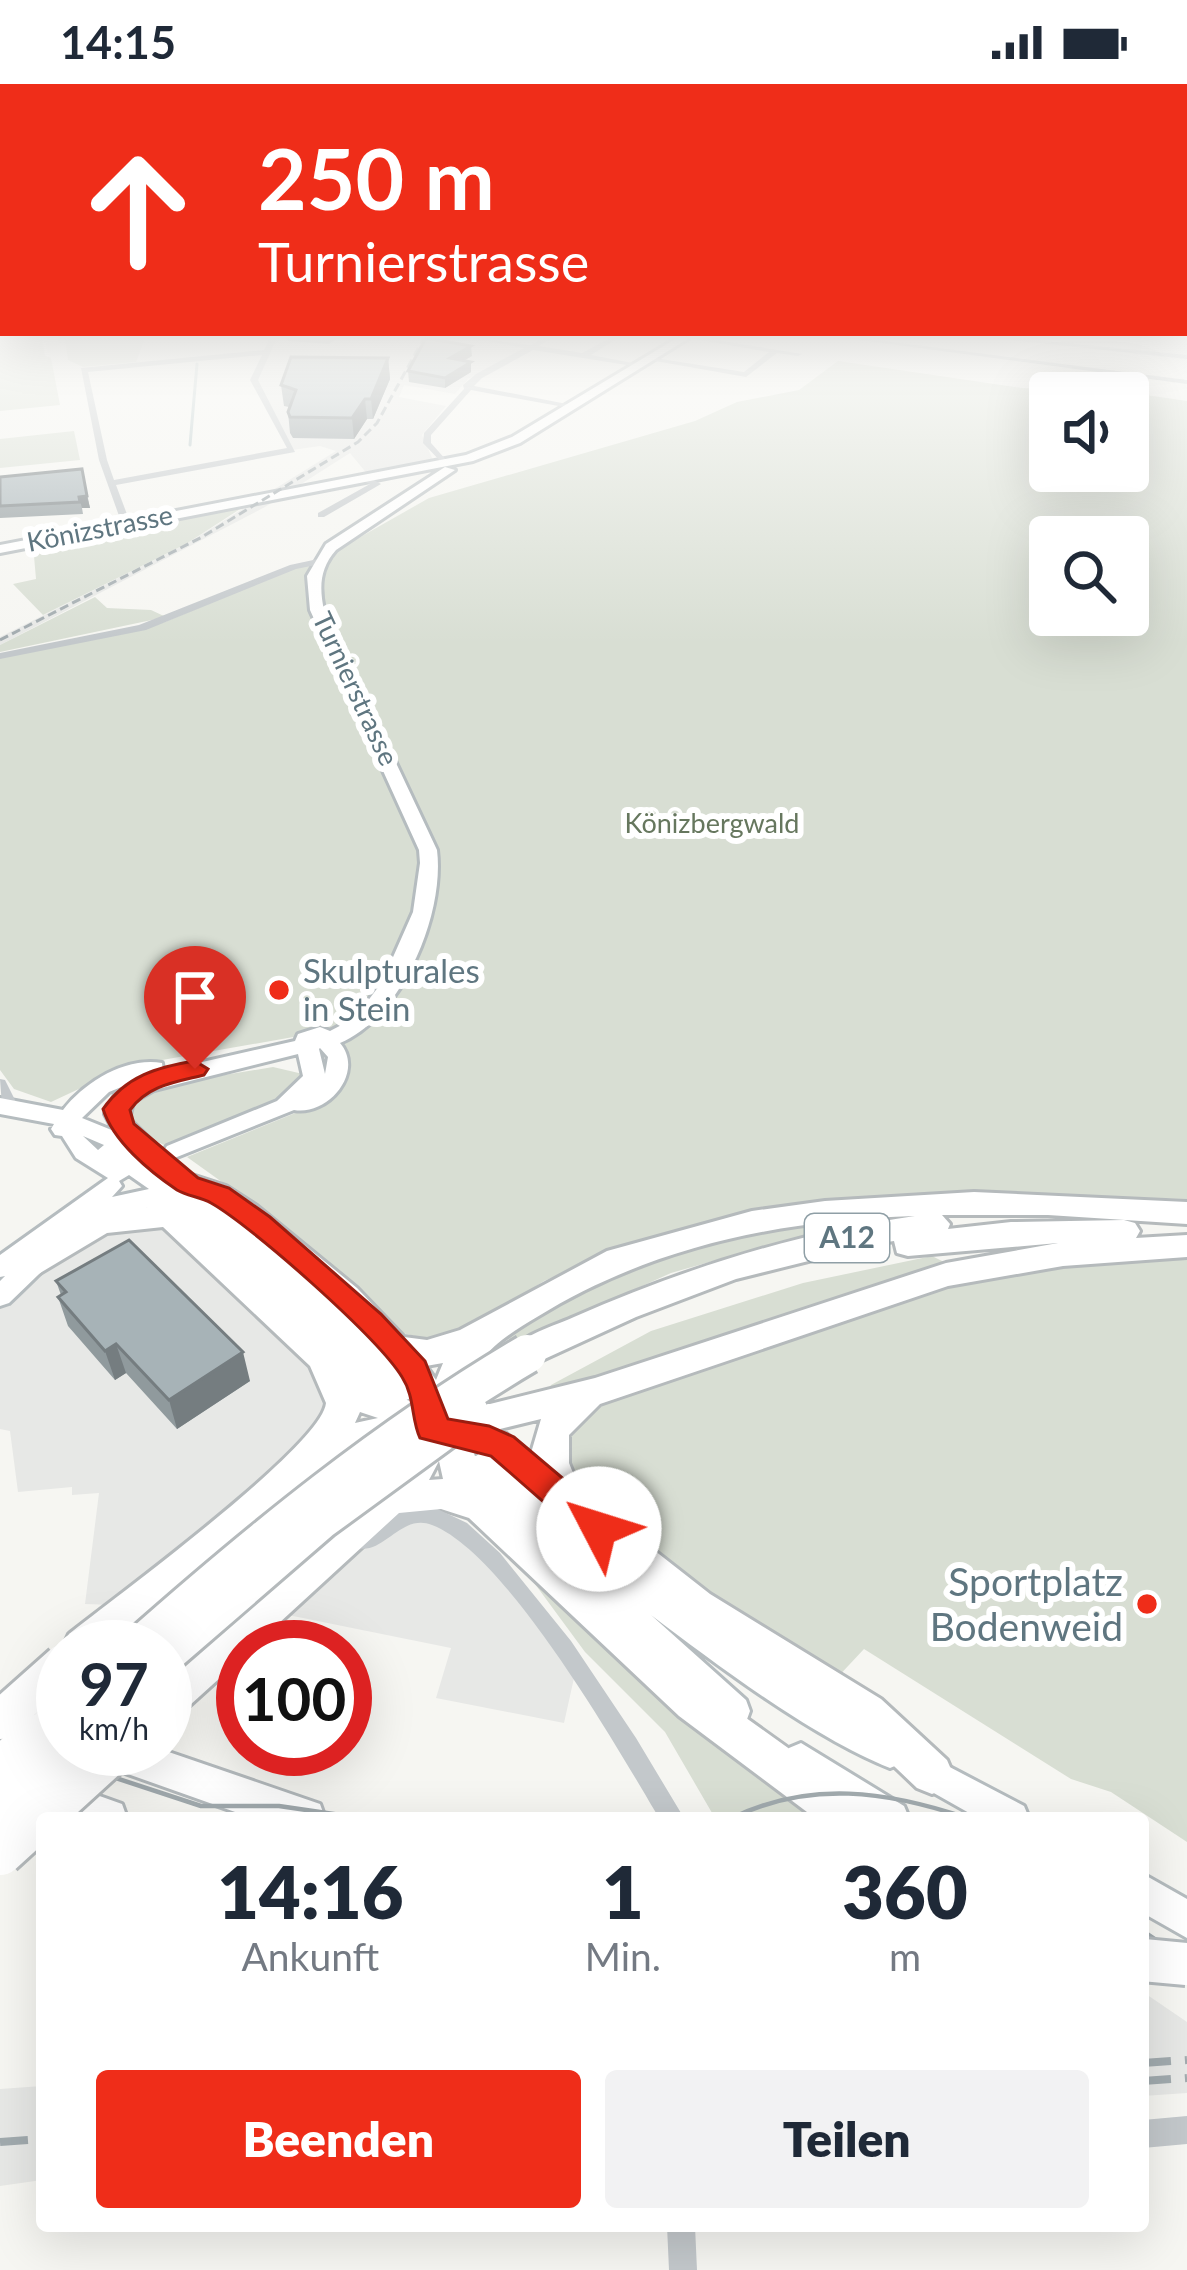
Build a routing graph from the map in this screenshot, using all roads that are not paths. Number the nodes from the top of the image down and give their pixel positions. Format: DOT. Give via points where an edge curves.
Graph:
graph roads {
  1 [pos="101,440"];
  2 [pos="287,440"];
  3 [pos="427,440"];
  4 [pos="515,440"];
  5 [pos="446,466"];
  6 [pos="364,478"];
  7 [pos="111,483"];
  8 [pos="322,515"];
  9 [pos="126,525"];
  10 [pos="0,549"];
  11 [pos="318,562"];
  12 [pos="0,656"];
  13 [pos="316,1046"];
  14 [pos="167,1074"];
  15 [pos="2,1103"];
  16 [pos="69,1129"];
  17 [pos="110,1186"];
  18 [pos="169,1188"];
  19 [pos="1187,1215"];
  20 [pos="1187,1233"];
  21 [pos="1187,1246"];
  22 [pos="35,1264"];
  23 [pos="0,1268"];
  24 [pos="0,1296"];
  25 [pos="493,1326"];
  26 [pos="398,1349"];
  27 [pos="313,1350"];
  28 [pos="534,1362"];
  29 [pos="400,1391"];
  30 [pos="595,1392"];
  31 [pos="453,1436"];
  32 [pos="273,1490"];
  33 [pos="390,1498"];
  34 [pos="482,1506"];
  35 [pos="577,1511"];
  36 [pos="354,1539"];
  37 [pos="116,1620"];
  38 [pos="171,1620"];
  39 [pos="192,1632"];
  40 [pos="192,1679"];
  41 [pos="36,1688"];
  42 [pos="0,1719"];
  43 [pos="36,1728"];
  44 [pos="36,1741"];
  45 [pos="36,1774"];
  46 [pos="932,1774"];
  47 [pos="0,1776"];
  48 [pos="81,1776"];
  49 [pos="175,1776"];
  50 [pos="250,1807"];
  51 [pos="0,1808"];
  52 [pos="43,1812"];
  53 [pos="93,1812"];
  54 [pos="668,1812"];
  55 [pos="842,1812"];
  56 [pos="883,1812"];
  57 [pos="1001,1812"];
  58 [pos="36,1818"];
  59 [pos="0,1852"];
  60 [pos="1149,1896"];
  61 [pos="1187,1920"];
  62 [pos="1149,1954"];
  63 [pos="1149,1961"];
  64 [pos="1187,1964"];
  65 [pos="1149,1965"];
  66 [pos="1187,1978"];
  67 [pos="1187,1989"];
  68 [pos="1187,2130"];
  69 [pos="1149,2133"];
  70 [pos="681,2232"];
  71 [pos="683,2270"];
  1 -- 7 [label="street"];
  2 -- 7 [label="street" via="292,450"];
  3 -- 5 [label="street"];
  4 -- 5 [label="main road, Könizstrasse"];
  5 -- 6 [label="main road, Könizstrasse"];
  5 -- 11 [label="main road, Turnierstrasse"];
  6 -- 8 [label="street" via="377,484"];
  6 -- 9 [label="main road, Könizstrasse"];
  7 -- 9 [label="street"];
  9 -- 10 [label="main road, Könizstrasse"];
  11 -- 12 [label="street" via="151,625"];
  11 -- 13 [label="main road, Turnierstrasse" via="317,610 428,850 431,885 383,998 359,1024"];
  13 -- 14 [label="main road" via="290,1061"];
  13 -- 16 [label="main road, Turnierstrasse" via="125,1074 84,1100"];
  13 -- 18 [label="main road, Turnierstrasse" via="312,1084"];
  14 -- 16 [label="main road" via="122,1088"];
  14 -- 18 [label="main road" via="131,1090 116,1112"];
  15 -- 16 [label="main road"];
  16 -- 18 [label="main road"];
  17 -- 23 [label="main road"];
  18 -- 22 [label="highway"];
  18 -- 26 [label="highway" via="219,1195"];
  18 -- 27 [label="highway"];
  18 -- 29 [label="main road"];
  19 -- 25 [label="highway" via="1080,1204 968,1205 746,1225 617,1259"];
  19 -- 28 [label="highway, A12" via="1006,1217 859,1236 691,1281"];
  20 -- 28 [label="highway, A12" via="1011,1234 870,1252 705,1296"];
  21 -- 30 [label="highway" via="1063,1254 946,1275"];
  22 -- 24 [label="main road"];
  25 -- 26 [label="highway" via="442,1352"];
  25 -- 31 [label="highway" via="456,1371"];
  26 -- 31 [label="highway"];
  27 -- 31 [label="highway" via="371,1402"];
  27 -- 32 [label="highway" via="341,1395 342,1415"];
  28 -- 38 [label="highway, A12, bridge" via="464,1391 356,1465"];
  28 -- 39 [label="highway, A12, bridge" via="360,1490"];
  30 -- 31 [label="highway"];
  30 -- 35 [label="highway" via="560,1416 547,1439 550,1467"];
  31 -- 32 [label="highway" via="368,1433"];
  31 -- 33 [label="highway"];
  31 -- 34 [label="highway" via="458,1473"];
  31 -- 35 [label="highway" via="502,1447"];
  31 -- 46 [label="main road" via="692,1631 786,1694"];
  31 -- 56 [label="main road" via="712,1694"];
  32 -- 37 [label="highway"];
  33 -- 34 [label="highway" via="441,1494"];
  33 -- 36 [label="highway"];
  34 -- 55 [label="highway" via="693,1703"];
  35 -- 46 [label="highway" via="696,1606 867,1713"];
  36 -- 40 [label="highway"];
  36 -- 54 [label="street" via="408,1516 455,1526 524,1592"];
  41 -- 42 [label="highway, bridge"];
  42 -- 43 [label="main road"];
  44 -- 47 [label="highway, bridge"];
  45 -- 51 [label="highway, bridge"];
  46 -- 57 [label="main road"];
  47 -- 53 [label="main road"];
  48 -- 52 [label="highway, bridge"];
  49 -- 50 [label="main road"];
  58 -- 59 [label="highway, bridge"];
  60 -- 61 [label="main road"];
  62 -- 66 [label="main road"];
  63 -- 64 [label="main road, bridge"];
  65 -- 67 [label="main road"];
  68 -- 69 [label="street"];
  70 -- 71 [label="street"];
}
